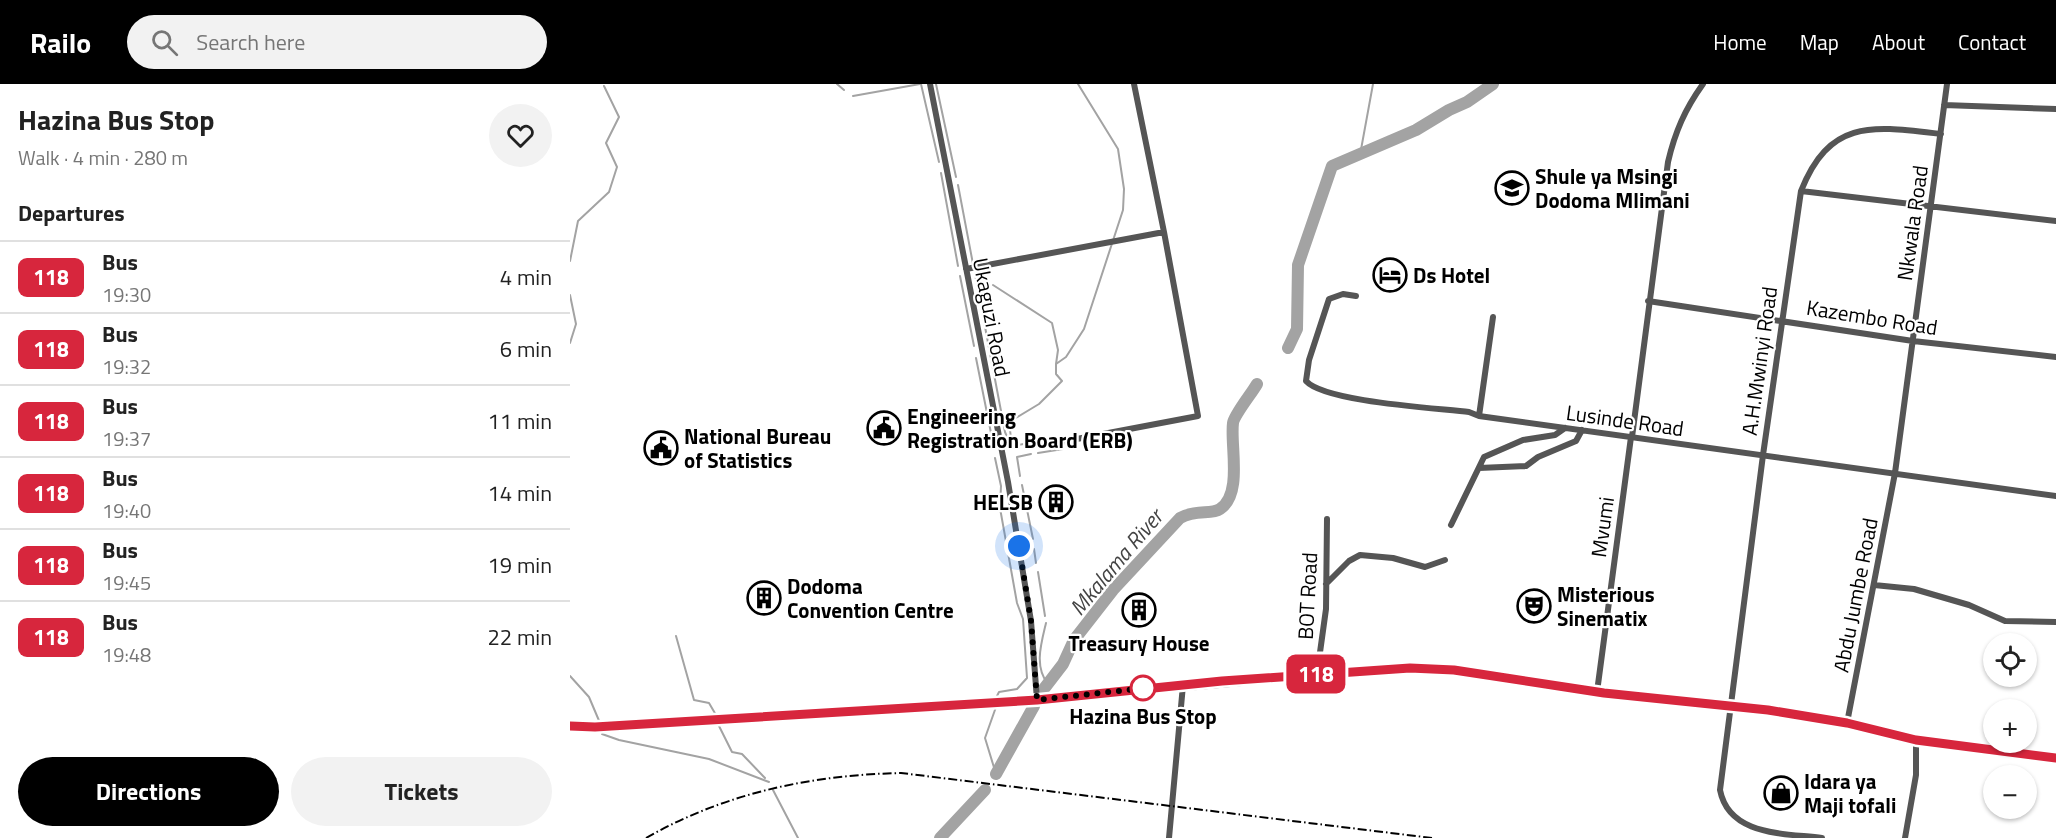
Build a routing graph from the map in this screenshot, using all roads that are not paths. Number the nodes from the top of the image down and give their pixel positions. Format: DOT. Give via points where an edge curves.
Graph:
graph roads {
  1 [pos="930,84"];
  2 [pos="1134,84"];
  3 [pos="1703,84"];
  4 [pos="1947,84"];
  5 [pos="1944,105"];
  6 [pos="2056,109"];
  7 [pos="1941,134"];
  8 [pos="1801,191"];
  9 [pos="1931,206"];
  10 [pos="2056,221"];
  11 [pos="1164,232"];
  12 [pos="966,268"];
  13 [pos="1356,296"];
  14 [pos="1648,301"];
  15 [pos="1493,317"];
  16 [pos="1781,320"];
  17 [pos="1913,342"];
  18 [pos="2056,357"];
  19 [pos="1479,416"];
  20 [pos="1565,428"];
  21 [pos="1582,430"];
  22 [pos="1632,437"];
  23 [pos="1046,445"];
  24 [pos="1763,455"];
  25 [pos="1479,468"];
  26 [pos="1895,473"];
  27 [pos="2056,496"];
  28 [pos="1327,519"];
  29 [pos="1451,525"];
  30 [pos="1445,560"];
  31 [pos="1326,584"];
  32 [pos="1874,585"];
  33 [pos="2056,621"];
  34 [pos="1317,674"];
  35 [pos="1183,685"];
  36 [pos="1597,692"];
  37 [pos="1037,700"];
  38 [pos="1732,705"];
  39 [pos="1847,723"];
  40 [pos="570,726"];
  41 [pos="1916,740"];
  42 [pos="2056,758"];
  43 [pos="1169,838"];
  44 [pos="1822,838"];
  45 [pos="1905,838"];
  1 -- 12 [label="street, Ukaguzi Road"];
  2 -- 11 [label="street"];
  3 -- 14 [label="street, Mvumi" via="1675,131"];
  4 -- 5 [label="street, Nkwala Road"];
  5 -- 6 [label="street"];
  5 -- 7 [label="street, Nkwala Road"];
  7 -- 8 [label="street, A.H.Mwinyi Road" via="1875,128 1843,136 1811,166"];
  7 -- 9 [label="street, Nkwala Road"];
  8 -- 9 [label="street"];
  8 -- 16 [label="street, A.H.Mwinyi Road"];
  9 -- 10 [label="street"];
  9 -- 17 [label="street, Nkwala Road"];
  11 -- 12 [label="street"];
  11 -- 23 [label="street" via="1198,416"];
  12 -- 37 [label="street, Ukaguzi Road" via="1023,568"];
  13 -- 19 [label="street, Lusinde Road" via="1343,294 1329,299 1309,360 1306,381 1312,388 1356,399"];
  14 -- 16 [label="street, Kazembo Road"];
  14 -- 22 [label="street, Mvumi"];
  15 -- 19 [label="street"];
  16 -- 17 [label="street, Kazembo Road"];
  16 -- 24 [label="street, A.H.Mwinyi Road"];
  17 -- 18 [label="street, Kazembo Road"];
  17 -- 26 [label="street, Nkwala Road"];
  19 -- 20 [label="street, Lusinde Road"];
  20 -- 21 [label="street, Lusinde Road"];
  20 -- 25 [label="street" via="1555,435 1532,438 1488,454"];
  21 -- 22 [label="street, Lusinde Road"];
  21 -- 25 [label="street" via="1576,441 1526,466"];
  22 -- 24 [label="street, Lusinde Road"];
  22 -- 36 [label="street, Mvumi"];
  24 -- 26 [label="street, Lusinde Road"];
  24 -- 38 [label="street, A.H.Mwinyi Road"];
  25 -- 29 [label="street"];
  26 -- 27 [label="street, Lusinde Road"];
  26 -- 32 [label="street, Abdu Jumbe Road"];
  28 -- 31 [label="street, BOT Road"];
  30 -- 31 [label="street" via="1425,567 1393,558 1360,555"];
  31 -- 34 [label="street, BOT Road"];
  32 -- 33 [label="street" via="1914,589 1969,605 2005,621"];
  32 -- 39 [label="street, Abdu Jumbe Road"];
  34 -- 35 [label="main road"];
  34 -- 36 [label="main road" via="1391,668 1454,670"];
  35 -- 37 [label="main road"];
  35 -- 43 [label="street"];
  36 -- 38 [label="main road"];
  37 -- 40 [label="main road"];
  38 -- 39 [label="main road"];
  38 -- 44 [label="street, A.H.Mwinyi Road" via="1720,790 1728,813 1758,829"];
  39 -- 41 [label="main road"];
  41 -- 42 [label="main road"];
  41 -- 45 [label="street" via="1916,775"];
}
